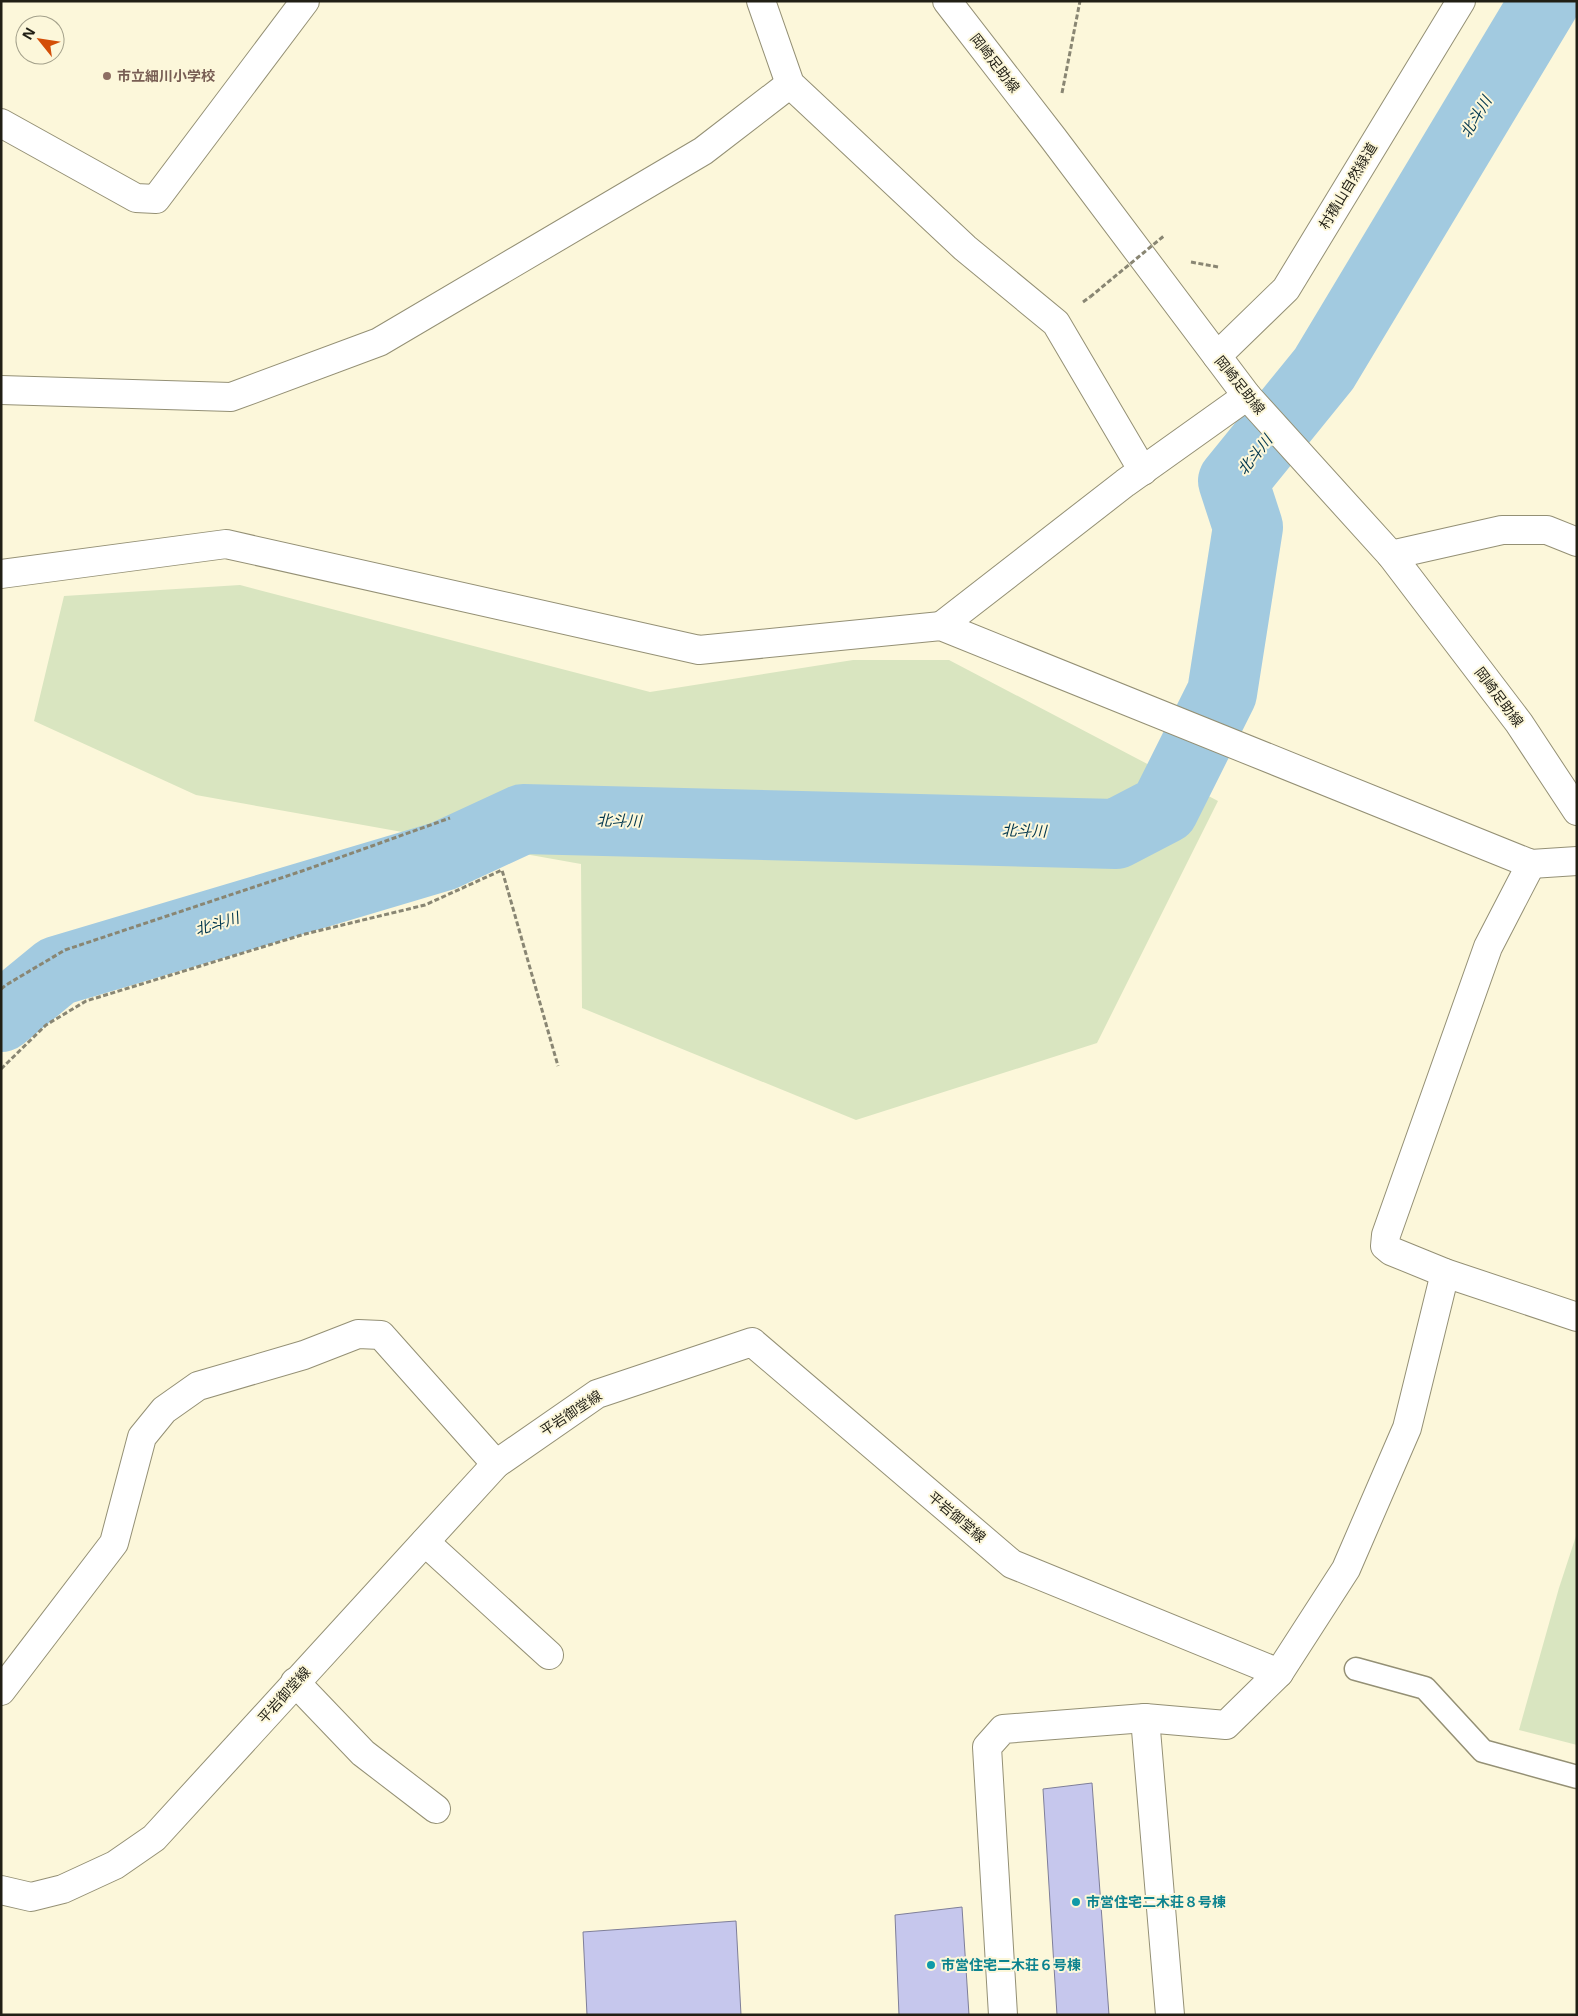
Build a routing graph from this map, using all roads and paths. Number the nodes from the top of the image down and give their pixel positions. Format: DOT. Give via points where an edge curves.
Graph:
graph roads {
  1 [pos="305,1"];
  2 [pos="761,1"];
  3 [pos="947,1"];
  4 [pos="1080,1"];
  5 [pos="1460,1"];
  6 [pos="790,84"];
  7 [pos="1,123"];
  8 [pos="1053,138"];
  9 [pos="1170,242"];
  10 [pos="1185,261"];
  11 [pos="1218,267"];
  12 [pos="1090,297"];
  13 [pos="1217,356"];
  14 [pos="1,390"];
  15 [pos="1255,405"];
  16 [pos="1143,472"];
  17 [pos="1577,542"];
  18 [pos="1391,554"];
  19 [pos="1,574"];
  20 [pos="941,626"];
  21 [pos="1577,811"];
  22 [pos="450,818"];
  23 [pos="1577,861"];
  24 [pos="1530,864"];
  25 [pos="1,989"];
  26 [pos="558,1066"];
  27 [pos="1,1069"];
  28 [pos="1445,1273"];
  29 [pos="1577,1317"];
  30 [pos="496,1464"];
  31 [pos="424,1542"];
  32 [pos="548,1654"];
  33 [pos="1356,1669"];
  34 [pos="1279,1673"];
  35 [pos="295,1682"];
  36 [pos="1,1691"];
  37 [pos="1145,1718"];
  38 [pos="1577,1777"];
  39 [pos="436,1809"];
  40 [pos="1,1890"];
  41 [pos="1003,2015"];
  42 [pos="1170,2015"];
  1 -- 7 [label="street" via="156,199 136,198"];
  2 -- 6 [label="street"];
  3 -- 8 [label="street, 岡崎足助線"];
  4 -- 8 [label="path"];
  5 -- 13 [label="street, 村積山自然緑道" via="1286,289"];
  6 -- 14 [label="street" via="703,151 379,342 231,397"];
  6 -- 16 [label="street" via="965,248 1056,323"];
  8 -- 13 [label="street, 岡崎足助線"];
  9 -- 12 [label="path, bridge" via="1165,236"];
  10 -- 11 [label="path"];
  13 -- 15 [label="street, 岡崎足助線"];
  15 -- 16 [label="street"];
  15 -- 18 [label="street, 岡崎足助線"];
  16 -- 20 [label="street"];
  17 -- 18 [label="street" via="1547,530 1502,530"];
  18 -- 21 [label="street, 岡崎足助線" via="1519,723"];
  19 -- 20 [label="street" via="226,544 699,650"];
  20 -- 24 [label="street"];
  22 -- 25 [label="path" via="302,872 65,950"];
  23 -- 24 [label="street"];
  24 -- 28 [label="street" via="1488,947 1386,1235 1385,1246 1391,1251"];
  26 -- 27 [label="path" via="502,870 425,905 305,934 86,1001 46,1025"];
  28 -- 29 [label="street"];
  28 -- 34 [label="street" via="1407,1428 1346,1569"];
  30 -- 31 [label="street, 平岩御堂線"];
  30 -- 34 [label="street, 平岩御堂線" via="597,1394 752,1342 1012,1564"];
  30 -- 36 [label="street" via="381,1336 358,1334 304,1355 198,1386 164,1410 142,1437 114,1543"];
  31 -- 32 [label="street"];
  31 -- 35 [label="street, 平岩御堂線"];
  33 -- 38 [label="lane" via="1425,1688 1483,1751"];
  34 -- 37 [label="street" via="1226,1725"];
  35 -- 39 [label="street" via="363,1753"];
  35 -- 40 [label="street, 平岩御堂線" via="154,1838 116,1865 63,1889 31,1896"];
  37 -- 41 [label="street" via="1003,1730 987,1747"];
  37 -- 42 [label="street"];
}
